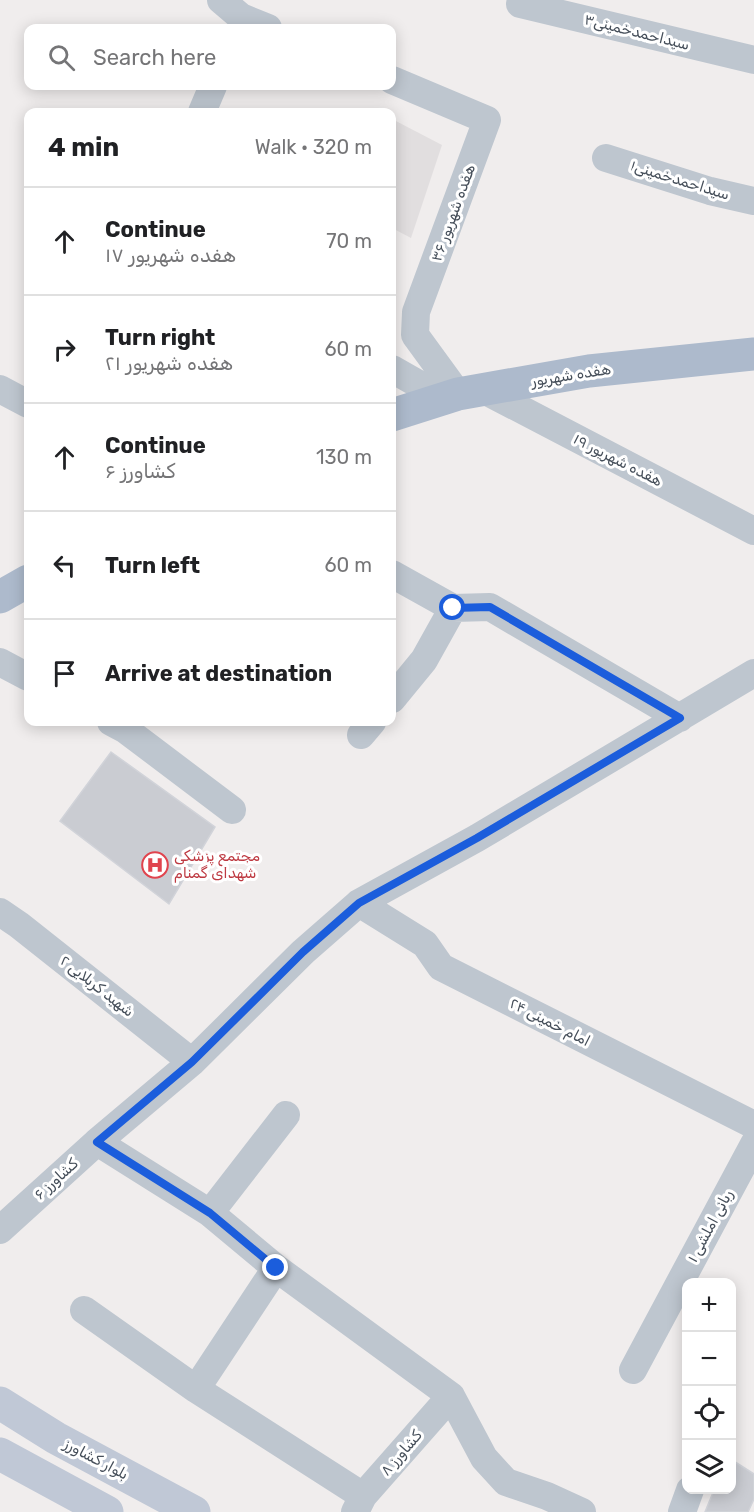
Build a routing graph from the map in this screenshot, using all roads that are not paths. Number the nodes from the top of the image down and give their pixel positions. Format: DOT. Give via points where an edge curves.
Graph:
graph roads {
  1 [pos="520,4"];
  2 [pos="233,15"];
  3 [pos="257,24"];
  4 [pos="754,60"];
  5 [pos="396,82"];
  6 [pos="211,90"];
  7 [pos="204,108"];
  8 [pos="606,158"];
  9 [pos="754,201"];
  10 [pos="754,354"];
  11 [pos="396,370"];
  12 [pos="0,389"];
  13 [pos="461,394"];
  14 [pos="24,402"];
  15 [pos="396,414"];
  16 [pos="754,531"];
  17 [pos="396,576"];
  18 [pos="24,583"];
  19 [pos="0,597"];
  20 [pos="453,608"];
  21 [pos="0,662"];
  22 [pos="754,673"];
  23 [pos="24,675"];
  24 [pos="396,694"];
  25 [pos="680,718"];
  26 [pos="118,726"];
  27 [pos="232,810"];
  28 [pos="359,903"];
  29 [pos="0,912"];
  30 [pos="192,1062"];
  31 [pos="286,1115"];
  32 [pos="754,1125"];
  33 [pos="97,1142"];
  34 [pos="754,1144"];
  35 [pos="210,1213"];
  36 [pos="0,1230"];
  37 [pos="276,1268"];
  38 [pos="84,1310"];
  39 [pos="633,1370"];
  40 [pos="196,1389"];
  41 [pos="451,1396"];
  42 [pos="0,1403"];
  43 [pos="0,1454"];
  44 [pos="689,1494"];
  45 [pos="359,1504"];
  46 [pos="107,1512"];
  47 [pos="194,1512"];
  48 [pos="582,1512"];
  49 [pos="682,1512"];
  1 -- 4 [label="street, سیداحمدخمینی۳"];
  2 -- 3 [label="street"];
  5 -- 13 [label="street, هفده شهریور ۳۶" via="487,120 416,312 415,336"];
  6 -- 7 [label="street"];
  8 -- 9 [label="street, سیداحمدخمینی۱"];
  10 -- 13 [label="main road, هفده شهریور" via="589,371"];
  11 -- 13 [label="street, هفده شهریور ۱۹"];
  12 -- 14 [label="street"];
  13 -- 15 [label="main road, هفده شهریور"];
  13 -- 16 [label="street, هفده شهریور ۱۹"];
  17 -- 20 [label="street"];
  18 -- 19 [label="main road"];
  20 -- 24 [label="street" via="424,660"];
  20 -- 25 [label="street" via="490,607"];
  21 -- 23 [label="street"];
  22 -- 25 [label="street, کشاورز ۶"];
  25 -- 28 [label="street, کشاورز ۶"];
  26 -- 27 [label="street"];
  28 -- 30 [label="street, کشاورز ۶" via="303,952"];
  28 -- 32 [label="street, امام خمینی ۲۴" via="425,944 441,967"];
  29 -- 30 [label="street, شهید کربلایی ۲"];
  30 -- 33 [label="street, کشاورز ۶"];
  31 -- 35 [label="street"];
  33 -- 35 [label="street"];
  33 -- 36 [label="street, کشاورز ۶"];
  34 -- 39 [label="street, ربانی املشی ۱"];
  35 -- 37 [label="street"];
  37 -- 40 [label="street"];
  37 -- 41 [label="street"];
  38 -- 40 [label="street"];
  40 -- 45 [label="street"];
  41 -- 45 [label="street, کشاورز ۸"];
  41 -- 48 [label="street" via="484,1458 506,1482"];
  42 -- 47 [label="main road, بلوار کشاورز" via="56,1438"];
  43 -- 46 [label="main road"];
  44 -- 49 [label="street"];
}
